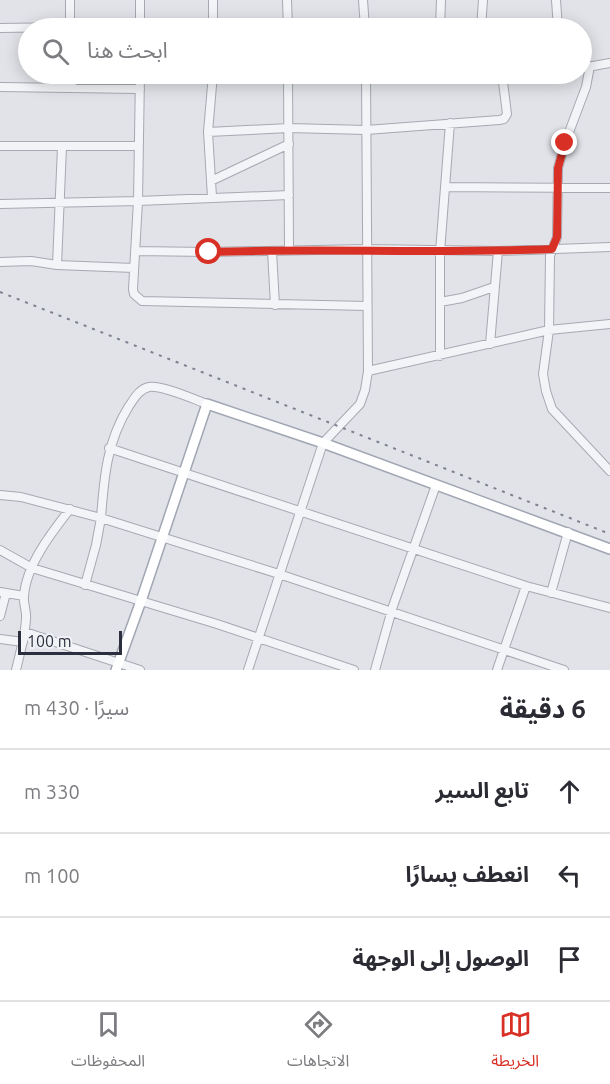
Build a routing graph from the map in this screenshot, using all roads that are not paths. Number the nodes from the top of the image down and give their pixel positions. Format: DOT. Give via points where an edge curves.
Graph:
graph roads {
  1 [pos="70,0"];
  2 [pos="140,0"];
  3 [pos="213,0"];
  4 [pos="287,0"];
  5 [pos="363,0"];
  6 [pos="441,0"];
  7 [pos="483,0"];
  8 [pos="556,0"];
  9 [pos="70,18"];
  10 [pos="140,18"];
  11 [pos="213,18"];
  12 [pos="288,18"];
  13 [pos="364,18"];
  14 [pos="440,18"];
  15 [pos="482,18"];
  16 [pos="557,18"];
  17 [pos="0,28"];
  18 [pos="18,28"];
  19 [pos="610,63"];
  20 [pos="592,66"];
  21 [pos="140,84"];
  22 [pos="212,84"];
  23 [pos="288,84"];
  24 [pos="366,84"];
  25 [pos="503,84"];
  26 [pos="586,84"];
  27 [pos="0,87"];
  28 [pos="72,87"];
  29 [pos="140,89"];
  30 [pos="450,123"];
  31 [pos="289,128"];
  32 [pos="366,130"];
  33 [pos="208,132"];
  34 [pos="289,144"];
  35 [pos="0,146"];
  36 [pos="138,146"];
  37 [pos="62,147"];
  38 [pos="211,181"];
  39 [pos="446,187"];
  40 [pos="610,188"];
  41 [pos="559,189"];
  42 [pos="289,195"];
  43 [pos="212,197"];
  44 [pos="138,201"];
  45 [pos="60,203"];
  46 [pos="0,204"];
  47 [pos="610,247"];
  48 [pos="366,249"];
  49 [pos="552,249"];
  50 [pos="289,250"];
  51 [pos="135,251"];
  52 [pos="272,251"];
  53 [pos="498,251"];
  54 [pos="440,252"];
  55 [pos="0,262"];
  56 [pos="57,265"];
  57 [pos="134,268"];
  58 [pos="494,287"];
  59 [pos="440,302"];
  60 [pos="275,305"];
  61 [pos="367,306"];
  62 [pos="610,324"];
  63 [pos="549,330"];
  64 [pos="490,344"];
  65 [pos="440,356"];
  66 [pos="368,371"];
  67 [pos="207,404"];
  68 [pos="323,442"];
  69 [pos="110,448"];
  70 [pos="610,471"];
  71 [pos="184,472"];
  72 [pos="436,485"];
  73 [pos="0,495"];
  74 [pos="70,509"];
  75 [pos="300,511"];
  76 [pos="101,518"];
  77 [pos="568,532"];
  78 [pos="162,536"];
  79 [pos="414,548"];
  80 [pos="610,549"];
  81 [pos="0,550"];
  82 [pos="32,568"];
  83 [pos="279,574"];
  84 [pos="85,585"];
  85 [pos="526,586"];
  86 [pos="3,593"];
  87 [pos="551,593"];
  88 [pos="24,596"];
  89 [pos="141,601"];
  90 [pos="610,608"];
  91 [pos="392,612"];
  92 [pos="0,616"];
  93 [pos="25,632"];
  94 [pos="259,637"];
  95 [pos="0,639"];
  96 [pos="23,642"];
  97 [pos="504,650"];
  98 [pos="117,667"];
  99 [pos="16,670"];
  100 [pos="140,670"];
  101 [pos="248,670"];
  102 [pos="354,670"];
  103 [pos="375,670"];
  104 [pos="497,670"];
  105 [pos="564,670"];
  1 -- 9 [label="street"];
  2 -- 10 [label="street"];
  3 -- 11 [label="street"];
  4 -- 12 [label="street"];
  5 -- 13 [label="street"];
  6 -- 14 [label="street"];
  7 -- 15 [label="street"];
  8 -- 16 [label="street"];
  17 -- 18 [label="street"];
  19 -- 20 [label="street"];
  21 -- 29 [label="street"];
  22 -- 33 [label="street"];
  23 -- 31 [label="street"];
  24 -- 32 [label="street"];
  25 -- 30 [label="street" via="504,119"];
  26 -- 41 [label="street" via="560,160"];
  27 -- 28 [label="street"];
  28 -- 29 [label="street"];
  29 -- 36 [label="street"];
  30 -- 32 [label="street"];
  30 -- 39 [label="street"];
  31 -- 32 [label="street"];
  31 -- 33 [label="street"];
  31 -- 34 [label="street"];
  32 -- 48 [label="street"];
  33 -- 38 [label="street"];
  34 -- 38 [label="street"];
  34 -- 42 [label="street"];
  35 -- 37 [label="street"];
  36 -- 37 [label="street"];
  36 -- 44 [label="street"];
  37 -- 45 [label="street"];
  38 -- 43 [label="street"];
  39 -- 41 [label="street"];
  39 -- 54 [label="street"];
  40 -- 41 [label="street"];
  41 -- 49 [label="street" via="557,237"];
  42 -- 43 [label="street"];
  42 -- 50 [label="street"];
  43 -- 44 [label="street"];
  44 -- 45 [label="street"];
  44 -- 51 [label="street"];
  45 -- 46 [label="street"];
  45 -- 56 [label="street"];
  47 -- 49 [label="street"];
  48 -- 50 [label="street"];
  48 -- 54 [label="street"];
  48 -- 61 [label="street"];
  49 -- 53 [label="street"];
  49 -- 63 [label="street"];
  50 -- 52 [label="street"];
  51 -- 52 [label="street"];
  51 -- 57 [label="street"];
  52 -- 60 [label="street"];
  53 -- 54 [label="street"];
  53 -- 58 [label="street"];
  54 -- 59 [label="street"];
  55 -- 56 [label="street"];
  56 -- 57 [label="street"];
  57 -- 60 [label="street" via="134,294 142,301"];
  58 -- 59 [label="street"];
  58 -- 64 [label="street"];
  59 -- 65 [label="street"];
  60 -- 61 [label="street"];
  61 -- 66 [label="street"];
  62 -- 63 [label="street"];
  63 -- 64 [label="street"];
  63 -- 70 [label="street" via="543,374 550,405"];
  64 -- 65 [label="street"];
  65 -- 66 [label="street"];
  66 -- 68 [label="street" via="360,404"];
  67 -- 68 [label="main road"];
  67 -- 69 [label="street" via="159,388 143,389 123,416"];
  67 -- 71 [label="main road"];
  68 -- 72 [label="main road"];
  68 -- 75 [label="street"];
  69 -- 71 [label="street"];
  69 -- 76 [label="street"];
  71 -- 75 [label="street"];
  71 -- 78 [label="main road"];
  72 -- 77 [label="main road"];
  72 -- 79 [label="street"];
  73 -- 74 [label="street" via="21,496"];
  74 -- 76 [label="street"];
  74 -- 82 [label="street" via="44,543"];
  75 -- 79 [label="street"];
  75 -- 83 [label="street"];
  76 -- 78 [label="street"];
  76 -- 84 [label="street"];
  77 -- 80 [label="main road"];
  77 -- 87 [label="street"];
  78 -- 83 [label="street"];
  78 -- 89 [label="main road"];
  79 -- 85 [label="street"];
  79 -- 91 [label="street"];
  81 -- 82 [label="street"];
  82 -- 84 [label="street"];
  82 -- 88 [label="street"];
  83 -- 91 [label="street"];
  83 -- 94 [label="street"];
  84 -- 89 [label="street"];
  85 -- 87 [label="street"];
  85 -- 97 [label="street"];
  86 -- 88 [label="street"];
  86 -- 92 [label="street"];
  87 -- 90 [label="street"];
  88 -- 93 [label="street"];
  89 -- 94 [label="street"];
  89 -- 98 [label="main road"];
  91 -- 97 [label="street"];
  91 -- 103 [label="street"];
  93 -- 96 [label="street"];
  93 -- 98 [label="street"];
  94 -- 101 [label="street"];
  94 -- 102 [label="street"];
  95 -- 96 [label="street"];
  96 -- 99 [label="street"];
  97 -- 104 [label="street"];
  97 -- 105 [label="street"];
  98 -- 100 [label="street"];
}
